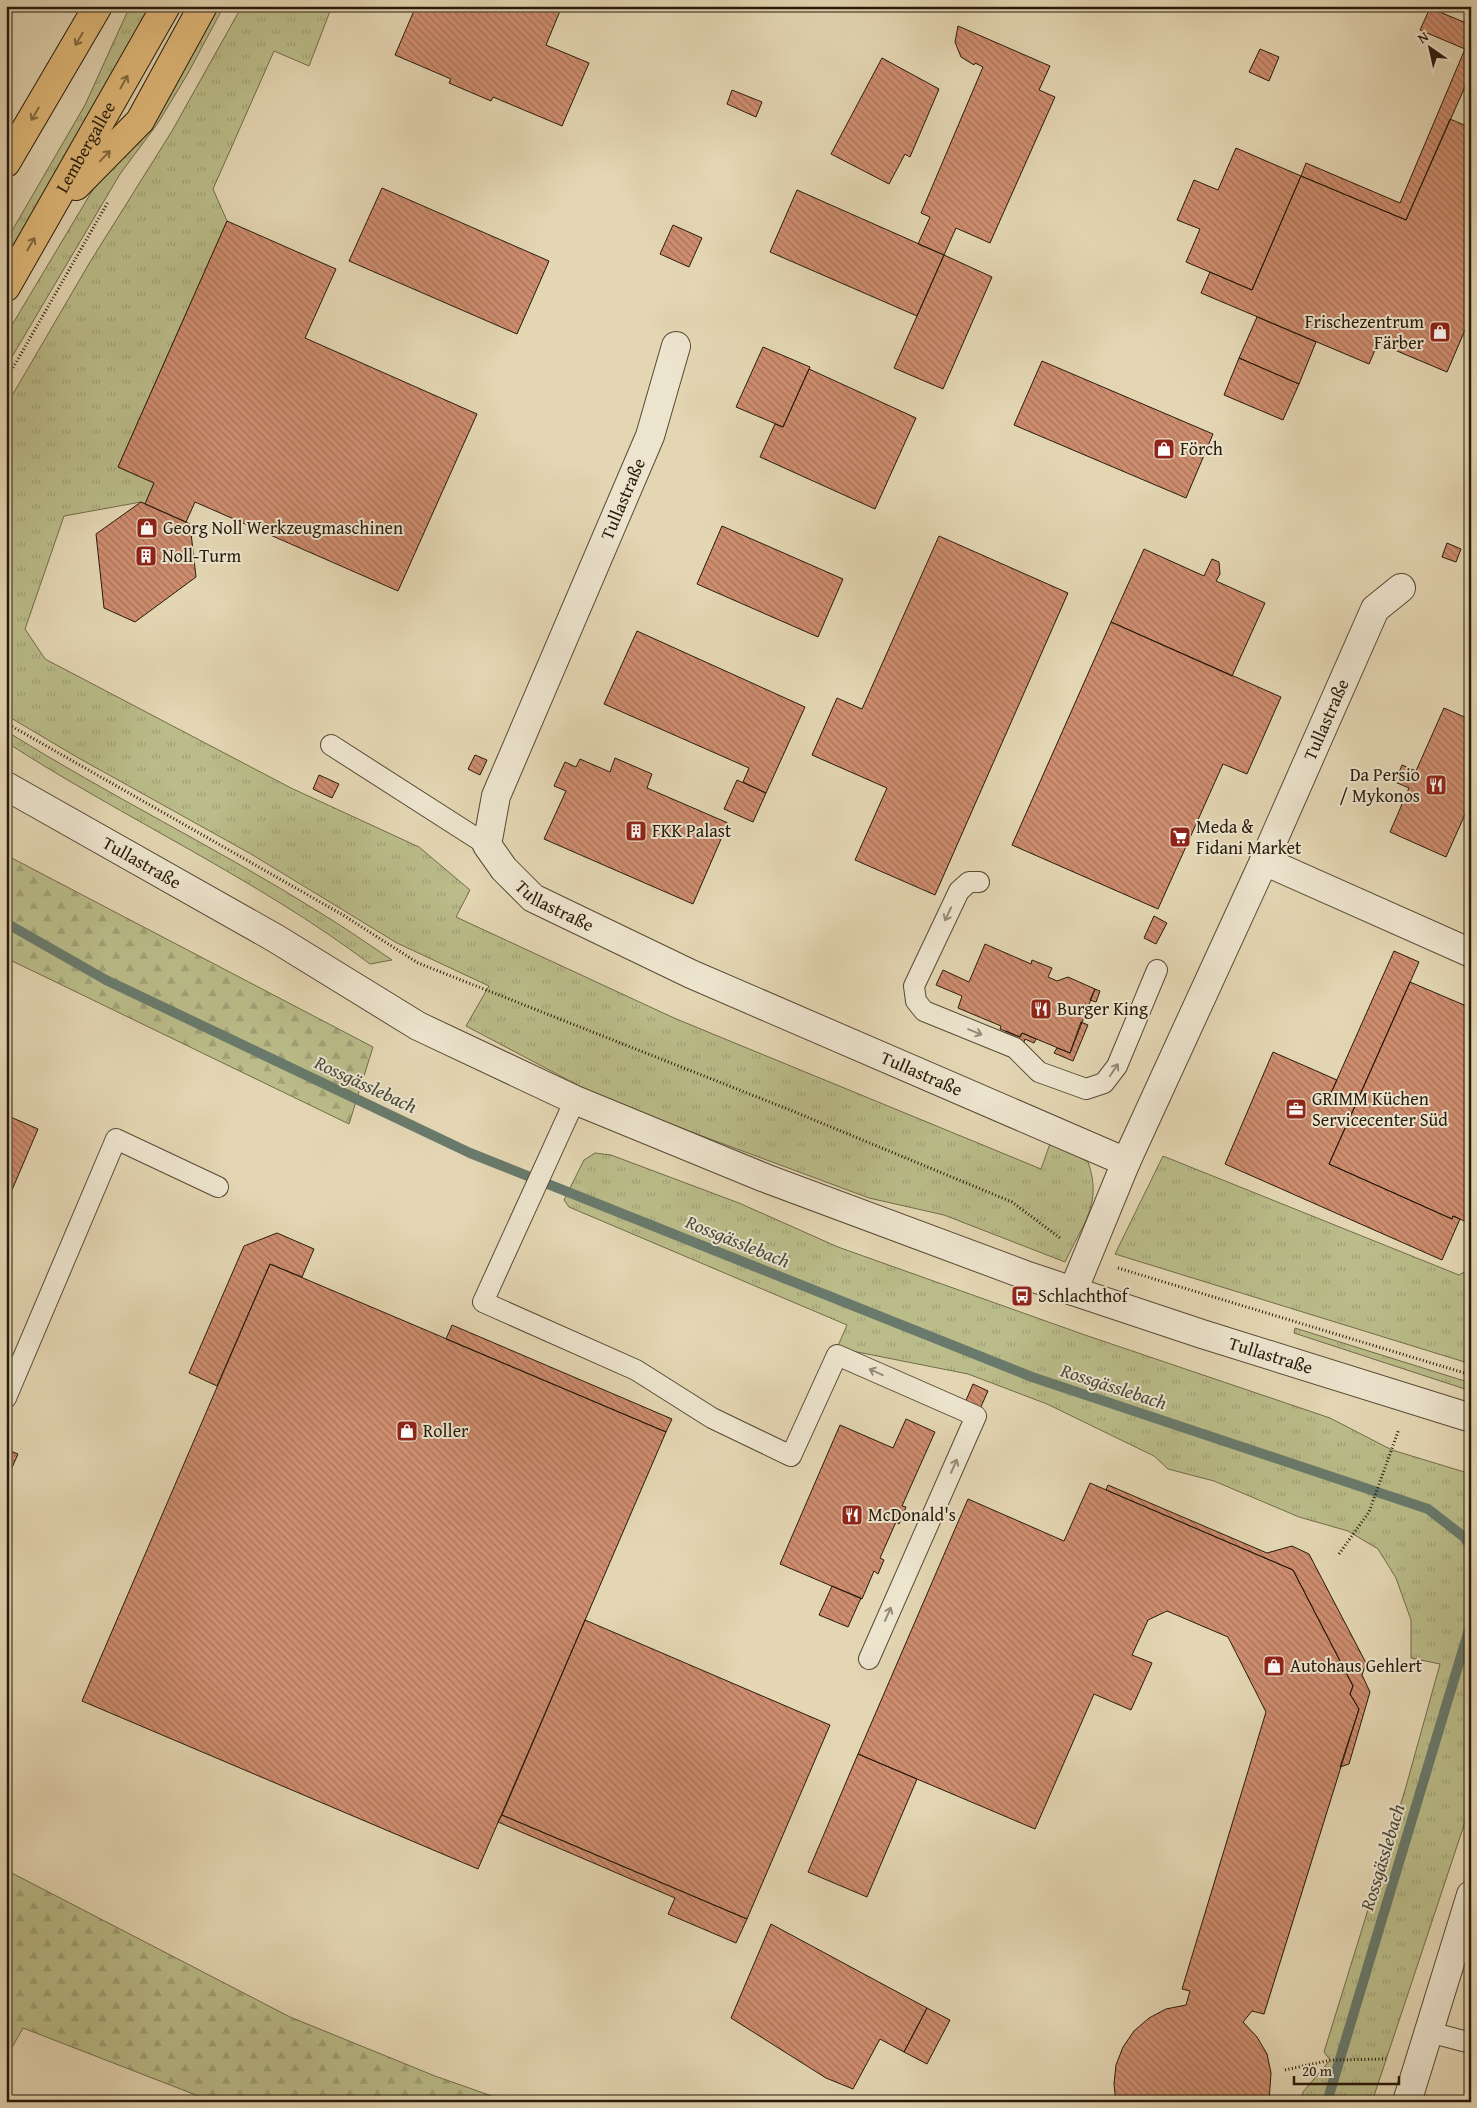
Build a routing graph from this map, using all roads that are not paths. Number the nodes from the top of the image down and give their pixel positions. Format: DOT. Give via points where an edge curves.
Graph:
graph roads {
  1 [pos="98,6"];
  2 [pos="166,6"];
  3 [pos="203,6"];
  4 [pos="6,163"];
  5 [pos="47,216"];
  6 [pos="6,287"];
  7 [pos="676,346"];
  8 [pos="1401,588"];
  9 [pos="331,745"];
  10 [pos="6,786"];
  11 [pos="6,804"];
  12 [pos="56,816"];
  13 [pos="487,845"];
  14 [pos="1264,861"];
  15 [pos="979,882"];
  16 [pos="1471,953"];
  17 [pos="1157,970"];
  18 [pos="575,1100"];
  19 [pos="1126,1162"];
  20 [pos="218,1187"];
  21 [pos="1073,1291"];
  22 [pos="6,1398"];
  23 [pos="1471,1418"];
  24 [pos="868,1659"];
  25 [pos="1471,1895"];
  26 [pos="1429,2032"];
  27 [pos="1471,2043"];
  28 [pos="1407,2102"];
  1 -- 4 [label="main road, one-way"];
  5 -- 2 [label="main road, Lembergallee, one-way"];
  5 -- 3 [label="main road, one-way" via="140,120"];
  6 -- 5 [label="main road, Lembergallee, one-way"];
  7 -- 13 [label="street, Tullastraße" via="650,436 496,796"];
  8 -- 14 [label="street, Tullastraße" via="1375,610"];
  9 -- 13 [label="lane"];
  10 -- 12 [label="street, Tullastraße"];
  11 -- 12 [label="street, Tullastraße"];
  12 -- 18 [label="street, Tullastraße" via="275,938 418,1026"];
  13 -- 19 [label="street, Tullastraße" via="504,869 533,898 691,974"];
  14 -- 16 [label="street"];
  14 -- 19 [label="street, Tullastraße"];
  15 -- 17 [label="lane, one-way" via="969,882 959,891 914,986 916,1001 924,1011 1015,1048 1039,1072 1086,1089 1104,1083 1117,1066"];
  18 -- 21 [label="street, Tullastraße" via="766,1178"];
  24 -- 18 [label="lane, one-way" via="976,1416 837,1355 791,1456 712,1418 636,1370 483,1302"];
  19 -- 21 [label="street, Tullastraße"];
  20 -- 22 [label="lane" via="116,1139"];
  21 -- 23 [label="street, Tullastraße"];
  25 -- 26 [label="street"];
  26 -- 27 [label="lane"];
  26 -- 28 [label="street"];
}
